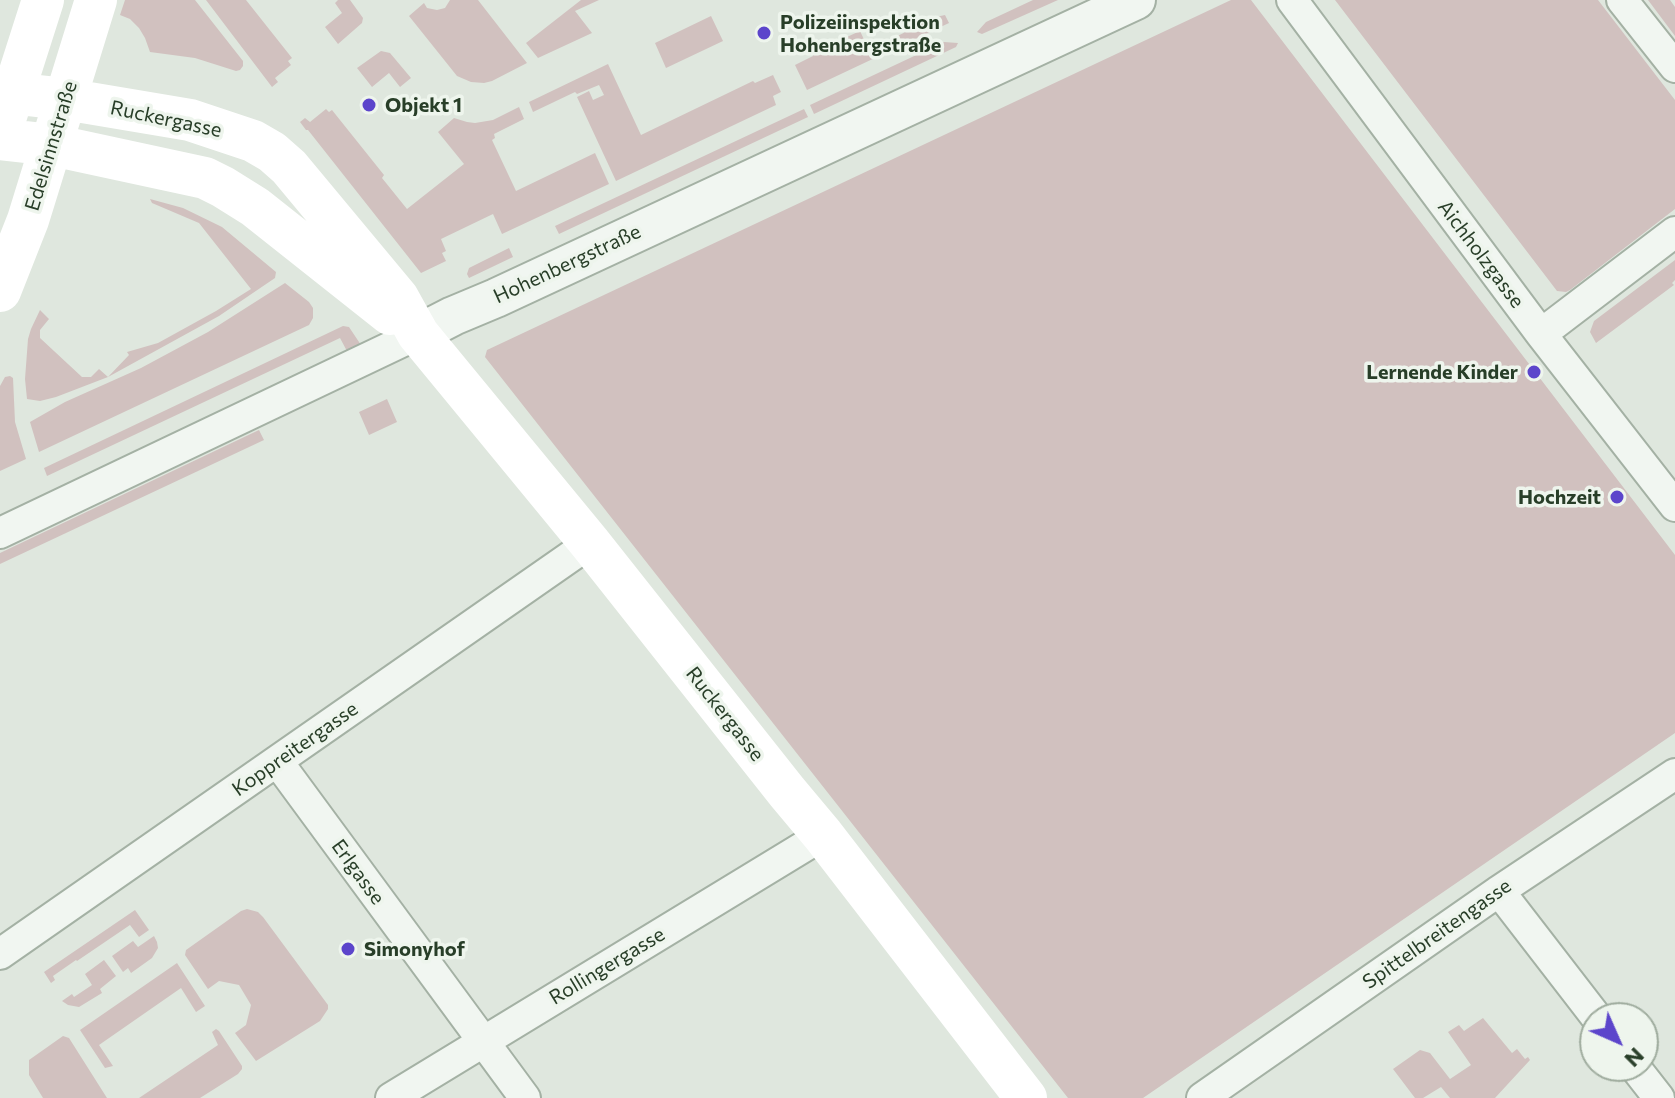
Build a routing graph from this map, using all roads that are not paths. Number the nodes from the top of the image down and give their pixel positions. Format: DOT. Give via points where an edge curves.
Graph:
graph roads {
  1 [pos="43,0"];
  2 [pos="96,0"];
  3 [pos="1136,0"];
  4 [pos="1292,0"];
  5 [pos="1622,0"];
  6 [pos="1675,67"];
  7 [pos="7,92"];
  8 [pos="65,99"];
  9 [pos="0,137"];
  10 [pos="52,145"];
  11 [pos="1675,232"];
  12 [pos="0,291"];
  13 [pos="418,334"];
  14 [pos="1541,334"];
  15 [pos="1675,506"];
  16 [pos="0,533"];
  17 [pos="590,543"];
  18 [pos="277,761"];
  19 [pos="1675,774"];
  20 [pos="823,835"];
  21 [pos="1499,891"];
  22 [pos="0,954"];
  23 [pos="1585,1002"];
  24 [pos="483,1041"];
  25 [pos="1646,1082"];
  26 [pos="391,1098"];
  27 [pos="525,1098"];
  28 [pos="1026,1098"];
  29 [pos="1202,1098"];
  30 [pos="1659,1098"];
  1 -- 7 [label="main road"];
  2 -- 8 [label="main road, Edelsinnstraße"];
  3 -- 13 [label="street, Hohenbergstraße"];
  4 -- 14 [label="street, Aichholzgasse"];
  5 -- 6 [label="street"];
  7 -- 8 [label="main road, Ruckergasse"];
  7 -- 9 [label="main road"];
  8 -- 10 [label="main road, Edelsinnstraße"];
  8 -- 13 [label="main road, Ruckergasse" via="190,120 272,152 398,298"];
  9 -- 10 [label="main road, Ruckergasse"];
  10 -- 12 [label="main road, Edelsinnstraße"];
  10 -- 13 [label="main road, Ruckergasse" via="186,173 223,187"];
  11 -- 14 [label="street"];
  13 -- 16 [label="street, Hohenbergstraße"];
  13 -- 17 [label="main road, Ruckergasse"];
  14 -- 15 [label="street, Aichholzgasse"];
  17 -- 18 [label="street, Koppreitergasse"];
  17 -- 20 [label="main road, Ruckergasse"];
  18 -- 22 [label="street, Koppreitergasse"];
  18 -- 24 [label="street, Erlgasse"];
  19 -- 21 [label="street, Spittelbreitengasse"];
  20 -- 24 [label="street, Rollingergasse"];
  20 -- 28 [label="main road, Ruckergasse"];
  21 -- 23 [label="street"];
  21 -- 29 [label="street, Spittelbreitengasse"];
  24 -- 26 [label="street, Rollingergasse"];
  24 -- 27 [label="street, Erlgasse"];
  25 -- 30 [label="street"];
}
